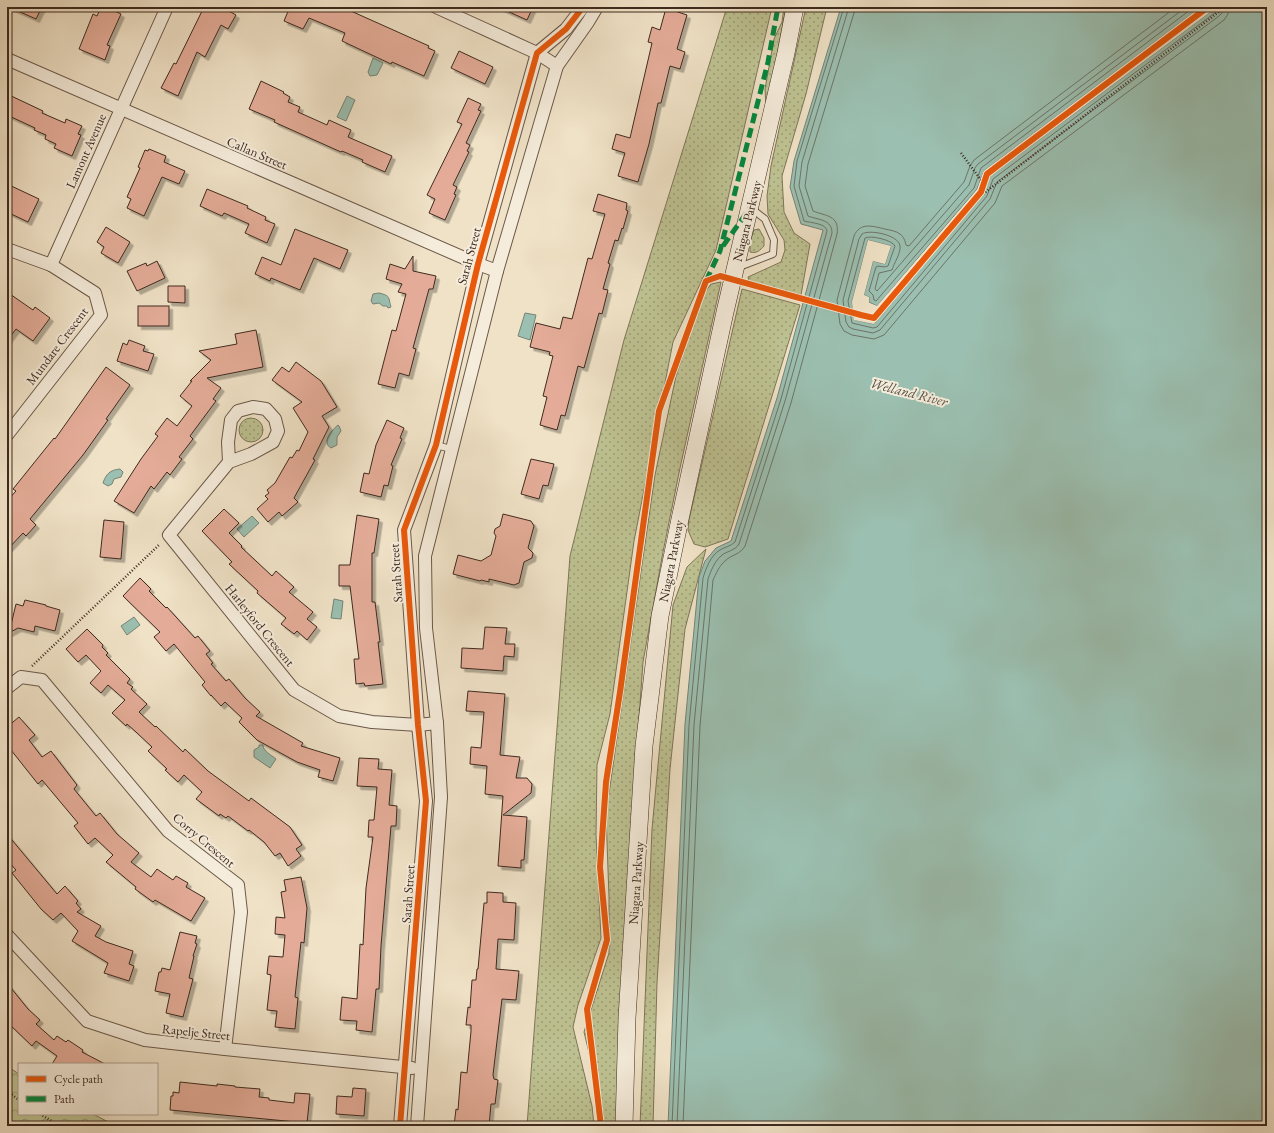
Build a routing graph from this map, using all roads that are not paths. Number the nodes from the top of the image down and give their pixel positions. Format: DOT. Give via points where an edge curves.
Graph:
graph roads {
  1 [pos="167,7"];
  2 [pos="436,7"];
  3 [pos="583,7"];
  4 [pos="597,7"];
  5 [pos="795,7"];
  6 [pos="537,53"];
  7 [pos="7,59"];
  8 [pos="557,66"];
  9 [pos="120,108"];
  10 [pos="750,208"];
  11 [pos="7,249"];
  12 [pos="478,264"];
  13 [pos="51,265"];
  14 [pos="736,268"];
  15 [pos="498,271"];
  16 [pos="7,435"];
  17 [pos="436,445"];
  18 [pos="451,449"];
  19 [pos="229,462"];
  20 [pos="7,688"];
  21 [pos="437,723"];
  22 [pos="418,725"];
  23 [pos="7,936"];
  24 [pos="225,1049"];
  25 [pos="405,1067"];
  26 [pos="421,1068"];
  27 [pos="400,1126"];
  28 [pos="417,1126"];
  29 [pos="624,1126"];
  1 -- 9 [label="street, Lamont Avenue"];
  2 -- 6 [label="street"];
  3 -- 6 [label="street" via="566,29"];
  4 -- 8 [label="street, Sarah Street"];
  5 -- 10 [label="main road, Niagara Parkway"];
  6 -- 8 [label="street"];
  6 -- 12 [label="street, Sarah Street"];
  7 -- 9 [label="street, Callan Street"];
  8 -- 15 [label="street, Sarah Street"];
  9 -- 12 [label="street, Callan Street"];
  9 -- 13 [label="street, Lamont Avenue"];
  10 -- 14 [label="main road, Niagara Parkway"];
  10 -- 14 [label="lane" via="765,219 774,240 773,254"];
  11 -- 13 [label="street"];
  12 -- 15 [label="street, Callan Street"];
  12 -- 17 [label="street, Sarah Street"];
  13 -- 16 [label="street, Mundare Crescent" via="95,293 100,315"];
  14 -- 29 [label="main road, Niagara Parkway" via="660,616 644,746 627,1018"];
  15 -- 18 [label="street, Sarah Street"];
  17 -- 18 [label="lane"];
  17 -- 22 [label="street, Sarah Street" via="404,530"];
  18 -- 21 [label="street, Sarah Street" via="425,556 426,628"];
  19 -- 19 [label="street" via="273,442 278,431 275,419 266,409 253,406 238,411 231,420"];
  19 -- 22 [label="street, Harleyford Crescent" via="169,535 294,690 339,716 372,722"];
  20 -- 24 [label="street, Corry Crescent" via="21,676 42,680 168,831 238,886 241,912"];
  21 -- 22 [label="street, Harleyford Crescent"];
  21 -- 26 [label="street, Sarah Street" via="441,797"];
  22 -- 25 [label="street, Sarah Street" via="426,802"];
  23 -- 24 [label="street, Rapelje Street" via="87,1021 145,1040"];
  24 -- 25 [label="street, Rapelje Street"];
  25 -- 26 [label="street, Rapelje Street"];
  25 -- 27 [label="street, Sarah Street"];
  26 -- 28 [label="street, Sarah Street"];
}
